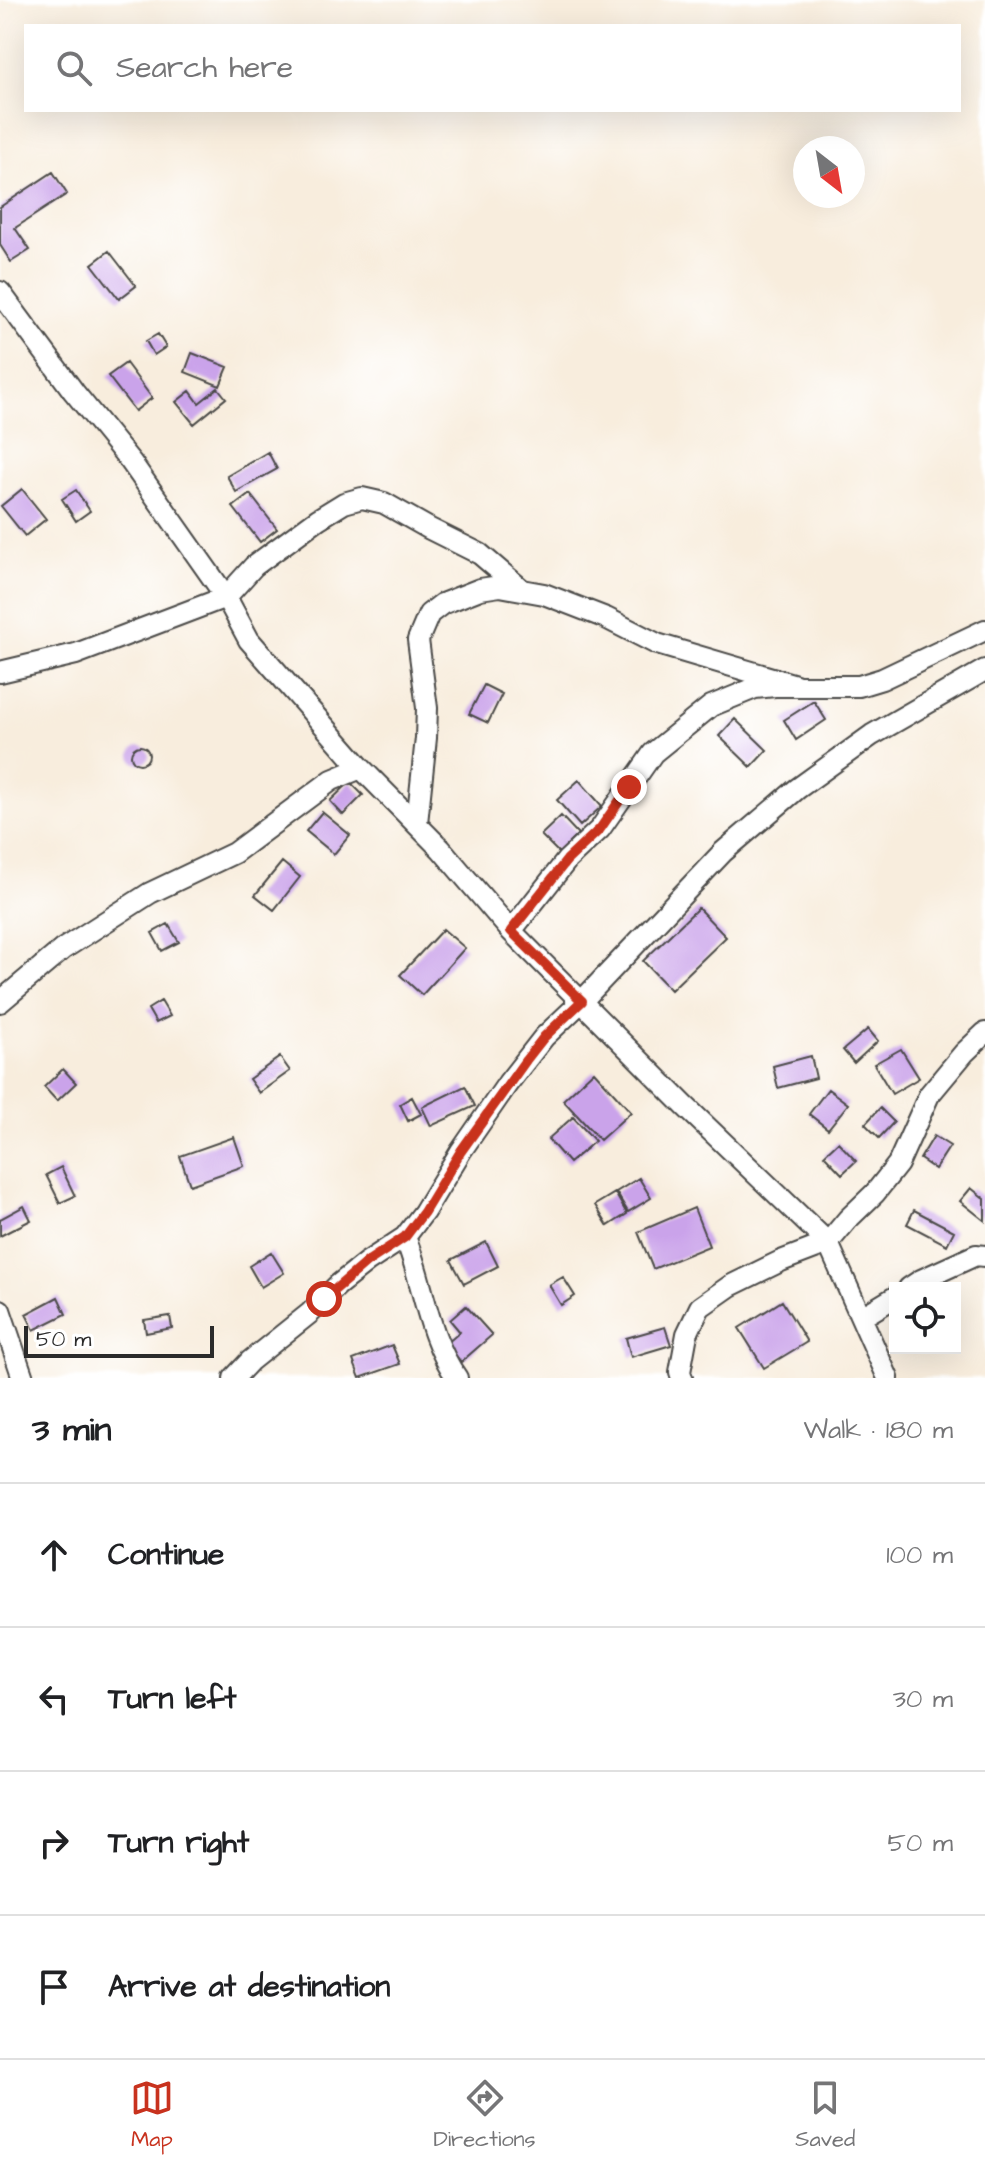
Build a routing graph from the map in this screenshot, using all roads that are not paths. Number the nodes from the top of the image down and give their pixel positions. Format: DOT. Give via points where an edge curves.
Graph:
graph roads {
  1 [pos="0,292"];
  2 [pos="521,589"];
  3 [pos="226,597"];
  4 [pos="985,630"];
  5 [pos="985,670"];
  6 [pos="0,672"];
  7 [pos="796,685"];
  8 [pos="361,768"];
  9 [pos="417,823"];
  10 [pos="511,931"];
  11 [pos="582,1001"];
  12 [pos="0,1002"];
  13 [pos="985,1033"];
  14 [pos="405,1237"];
  15 [pos="828,1243"];
  16 [pos="985,1256"];
  17 [pos="918,1282"];
  18 [pos="889,1301"];
  19 [pos="0,1310"];
  20 [pos="862,1317"];
  21 [pos="5,1339"];
  22 [pos="23,1378"];
  23 [pos="234,1378"];
  24 [pos="457,1378"];
  25 [pos="682,1378"];
  26 [pos="888,1378"];
  1 -- 3 [label="street" via="131,462"];
  2 -- 3 [label="street" via="480,554 384,503 362,498 318,519 254,566"];
  2 -- 7 [label="street" via="606,618 657,644"];
  2 -- 9 [label="street" via="480,589 429,614 418,640 427,708"];
  3 -- 6 [label="street" via="76,654"];
  3 -- 8 [label="street" via="249,640"];
  4 -- 7 [label="street" via="859,686"];
  5 -- 11 [label="street" via="872,735 797,789 723,852"];
  7 -- 10 [label="street" via="755,688 711,706 653,753 600,829 567,860"];
  8 -- 9 [label="street"];
  8 -- 12 [label="street" via="332,780 234,853 150,893 63,949"];
  9 -- 10 [label="street"];
  10 -- 11 [label="street"];
  11 -- 14 [label="street" via="526,1060"];
  11 -- 15 [label="street"];
  13 -- 15 [label="street" via="929,1095 898,1164"];
  14 -- 23 [label="street" via="348,1277"];
  14 -- 24 [label="street" via="436,1337"];
  15 -- 20 [label="street"];
  15 -- 25 [label="street" via="743,1280 700,1307 687,1334"];
  16 -- 17 [label="street" via="976,1255"];
  18 -- 20 [label="street"];
  19 -- 21 [label="street"];
  20 -- 26 [label="street"];
  21 -- 22 [label="street"];
}
